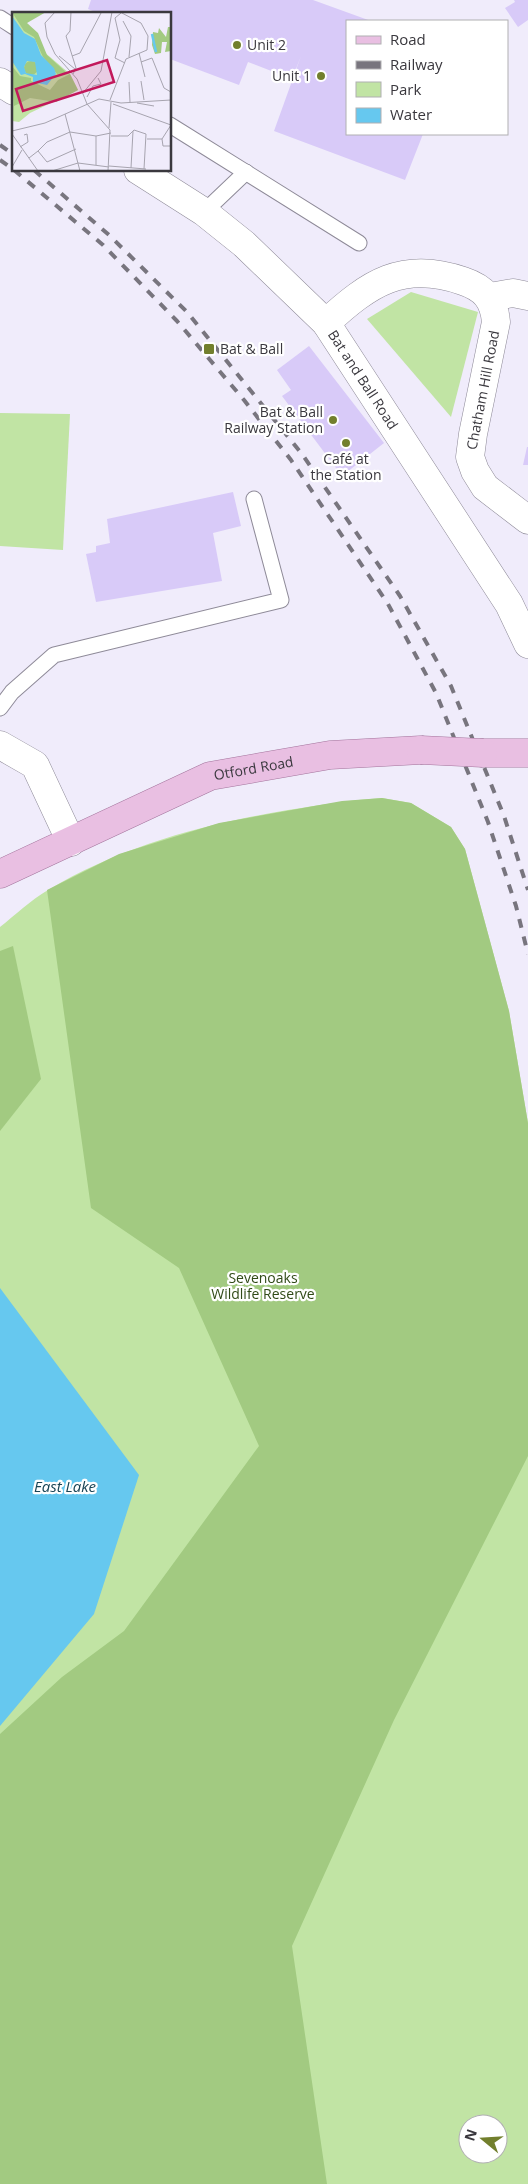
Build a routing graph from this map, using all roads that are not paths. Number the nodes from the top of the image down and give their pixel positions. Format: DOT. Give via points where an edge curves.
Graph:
graph roads {
  1 [pos="0,18"];
  2 [pos="12,26"];
  3 [pos="0,82"];
  4 [pos="12,90"];
  5 [pos="171,126"];
  6 [pos="140,171"];
  7 [pos="246,172"];
  8 [pos="204,212"];
  9 [pos="360,243"];
  10 [pos="528,296"];
  11 [pos="490,297"];
  12 [pos="326,323"];
  13 [pos="254,500"];
  14 [pos="528,520"];
  15 [pos="528,644"];
  16 [pos="0,708"];
  17 [pos="0,744"];
  18 [pos="528,753"];
  19 [pos="71,842"];
  20 [pos="0,874"];
  1 -- 2 [label="lane"];
  3 -- 4 [label="street"];
  5 -- 7 [label="lane"];
  6 -- 8 [label="street, Bat and Ball Road"];
  7 -- 8 [label="lane"];
  7 -- 9 [label="lane"];
  8 -- 12 [label="street, Bat and Ball Road" via="244,244"];
  10 -- 11 [label="street" via="514,293"];
  11 -- 12 [label="street" via="481,289 454,278 426,272 411,273 370,288 347,303"];
  11 -- 14 [label="street, Chatham Hill Road" via="496,322 470,457 485,487"];
  12 -- 15 [label="street, Bat and Ball Road" via="510,604"];
  13 -- 16 [label="lane" via="281,600 54,655 12,692"];
  17 -- 19 [label="street" via="35,765"];
  18 -- 19 [label="main road, Otford Road, bridge" via="421,750 330,754 210,776"];
  19 -- 20 [label="main road, Otford Road"];
}
